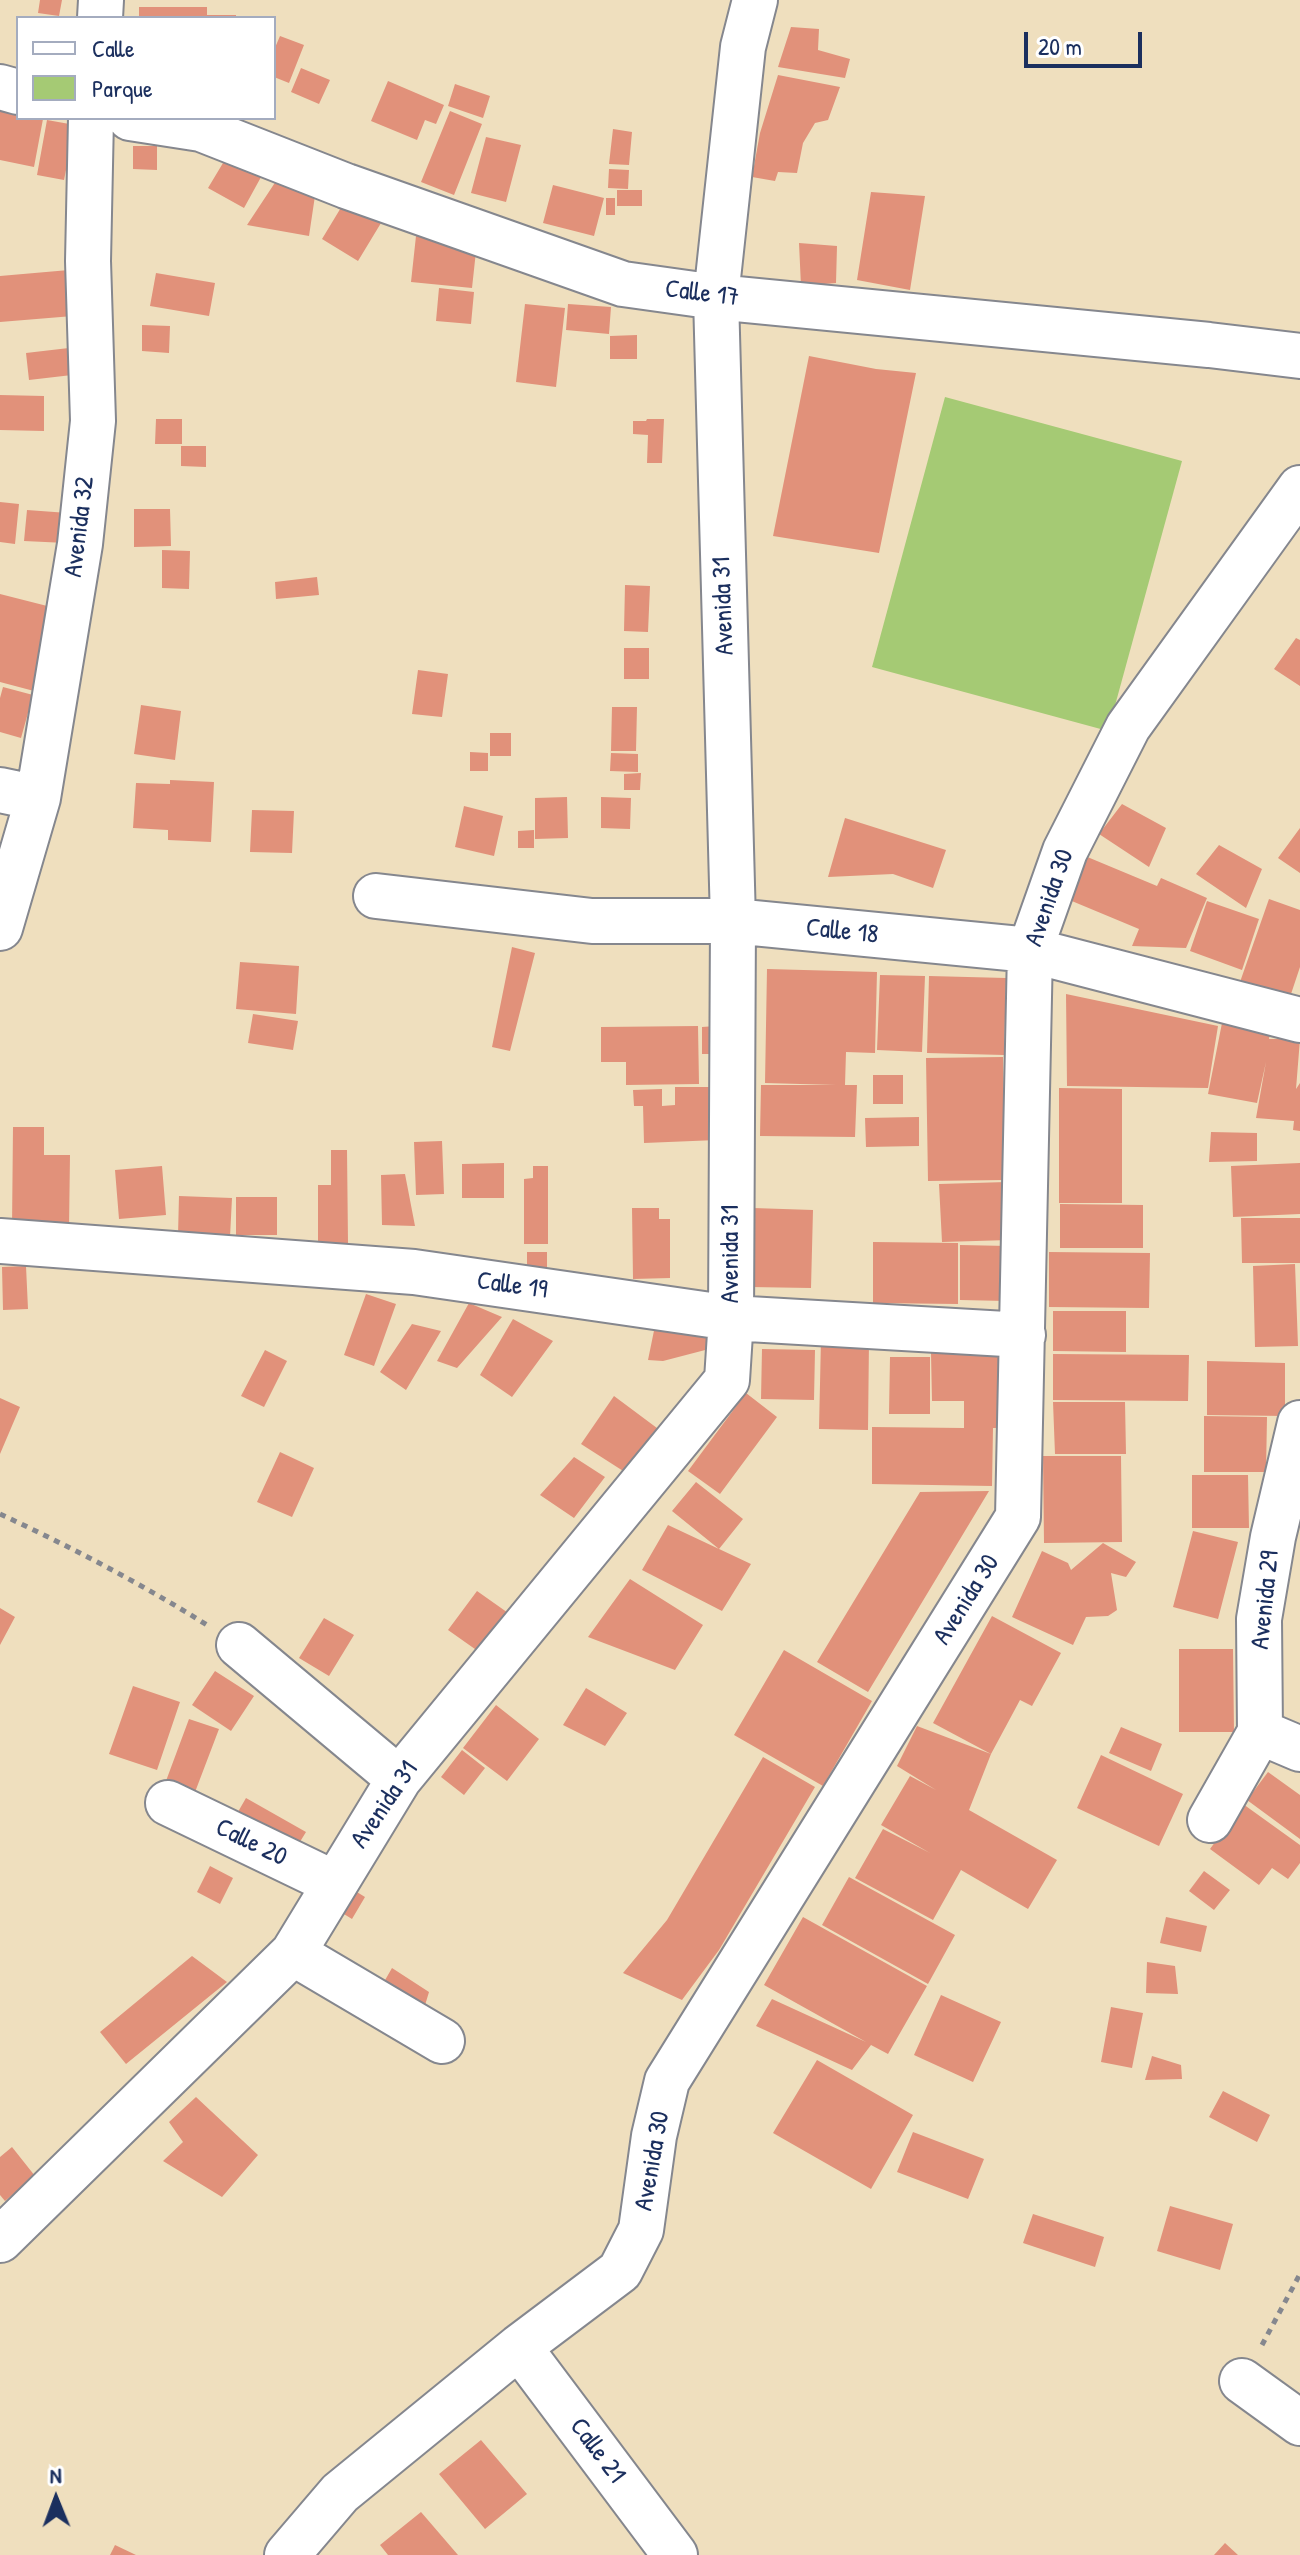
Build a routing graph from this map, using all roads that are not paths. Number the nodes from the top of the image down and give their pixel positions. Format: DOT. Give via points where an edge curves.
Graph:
graph roads {
  1 [pos="755,0"];
  2 [pos="91,120"];
  3 [pos="143,120"];
  4 [pos="716,297"];
  5 [pos="1300,356"];
  6 [pos="1300,488"];
  7 [pos="19,794"];
  8 [pos="376,896"];
  9 [pos="733,921"];
  10 [pos="0,928"];
  11 [pos="1030,950"];
  12 [pos="1300,1020"];
  13 [pos="0,1241"];
  14 [pos="731,1318"];
  15 [pos="1023,1335"];
  16 [pos="1300,1423"];
  17 [pos="239,1645"];
  18 [pos="1260,1732"];
  19 [pos="1300,1749"];
  20 [pos="399,1779"];
  21 [pos="168,1803"];
  22 [pos="1210,1820"];
  23 [pos="334,1883"];
  24 [pos="293,1953"];
  25 [pos="442,2041"];
  26 [pos="0,2240"];
  27 [pos="519,2347"];
  28 [pos="1242,2381"];
  29 [pos="1300,2423"];
  30 [pos="287,2555"];
  31 [pos="675,2555"];
  1 -- 4 [label="street, Avenida 31" via="743,47"];
  2 -- 7 [label="street, Avenida 32" via="93,421 80,544"];
  3 -- 4 [label="street, Calle 17" via="201,129 623,284"];
  4 -- 5 [label="street, Calle 17"];
  4 -- 9 [label="street, Avenida 31"];
  6 -- 11 [label="street, Avenida 30" via="1128,727 1065,851"];
  7 -- 10 [label="street, Avenida 32"];
  8 -- 9 [label="street, Calle 18" via="592,921"];
  9 -- 11 [label="street, Calle 18"];
  9 -- 14 [label="street, Avenida 31"];
  11 -- 12 [label="street, Calle 18"];
  11 -- 15 [label="street, Avenida 30"];
  13 -- 14 [label="street, Calle 19" via="414,1272"];
  14 -- 15 [label="street, Calle 19"];
  14 -- 20 [label="street, Avenida 31" via="727,1380"];
  15 -- 27 [label="street, Avenida 30" via="1018,1517 667,2081 641,2230 620,2271"];
  16 -- 18 [label="street, Avenida 29" via="1259,1619"];
  17 -- 20 [label="street"];
  18 -- 19 [label="street"];
  18 -- 22 [label="street"];
  20 -- 23 [label="street, Avenida 31"];
  21 -- 23 [label="street, Calle 20"];
  23 -- 24 [label="street, Avenida 31"];
  24 -- 25 [label="street"];
  24 -- 26 [label="street, Avenida 31"];
  27 -- 30 [label="street, Avenida 30" via="340,2493"];
  27 -- 31 [label="street, Calle 21"];
  28 -- 29 [label="street"];
}
